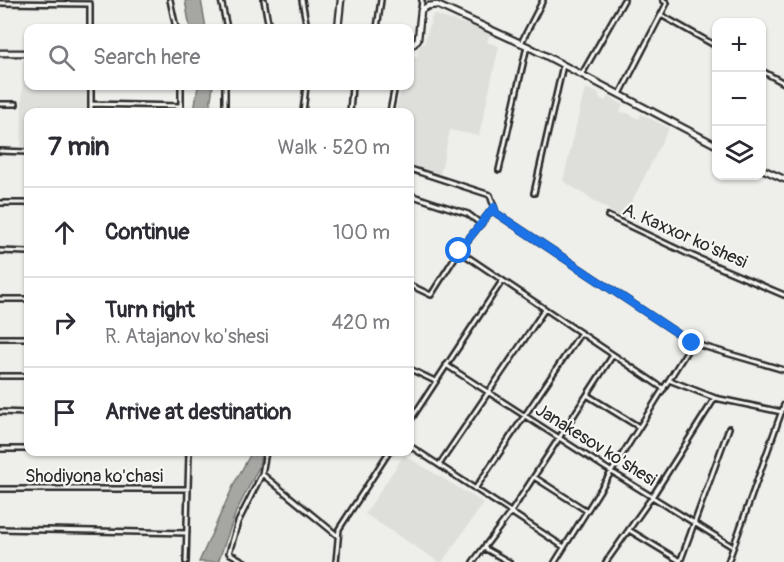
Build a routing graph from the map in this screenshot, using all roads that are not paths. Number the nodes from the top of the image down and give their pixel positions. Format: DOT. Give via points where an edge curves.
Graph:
graph roads {
  1 [pos="171,0"];
  2 [pos="221,0"];
  3 [pos="264,0"];
  4 [pos="302,0"];
  5 [pos="341,0"];
  6 [pos="381,0"];
  7 [pos="422,0"];
  8 [pos="543,0"];
  9 [pos="624,0"];
  10 [pos="663,0"];
  11 [pos="0,3"];
  12 [pos="421,10"];
  13 [pos="661,15"];
  14 [pos="90,24"];
  15 [pos="175,24"];
  16 [pos="226,24"];
  17 [pos="268,24"];
  18 [pos="305,24"];
  19 [pos="338,24"];
  20 [pos="378,24"];
  21 [pos="712,43"];
  22 [pos="414,44"];
  23 [pos="521,44"];
  24 [pos="527,46"];
  25 [pos="0,53"];
  26 [pos="24,53"];
  27 [pos="563,65"];
  28 [pos="764,72"];
  29 [pos="582,74"];
  30 [pos="784,83"];
  31 [pos="91,90"];
  32 [pos="181,90"];
  33 [pos="225,90"];
  34 [pos="306,90"];
  35 [pos="352,90"];
  36 [pos="394,90"];
  37 [pos="620,94"];
  38 [pos="0,104"];
  39 [pos="15,104"];
  40 [pos="91,104"];
  41 [pos="181,106"];
  42 [pos="91,108"];
  43 [pos="225,108"];
  44 [pos="303,108"];
  45 [pos="350,108"];
  46 [pos="391,108"];
  47 [pos="712,142"];
  48 [pos="0,151"];
  49 [pos="24,152"];
  50 [pos="499,170"];
  51 [pos="414,171"];
  52 [pos="766,171"];
  53 [pos="784,179"];
  54 [pos="534,193"];
  55 [pos="414,196"];
  56 [pos="0,203"];
  57 [pos="24,203"];
  58 [pos="494,207"];
  59 [pos="608,216"];
  60 [pos="481,224"];
  61 [pos="0,251"];
  62 [pos="459,251"];
  63 [pos="24,252"];
  64 [pos="502,281"];
  65 [pos="414,287"];
  66 [pos="784,295"];
  67 [pos="0,299"];
  68 [pos="24,299"];
  69 [pos="545,309"];
  70 [pos="580,333"];
  71 [pos="0,338"];
  72 [pos="24,338"];
  73 [pos="692,343"];
  74 [pos="613,355"];
  75 [pos="446,365"];
  76 [pos="784,370"];
  77 [pos="414,371"];
  78 [pos="0,376"];
  79 [pos="24,376"];
  80 [pos="669,380"];
  81 [pos="435,381"];
  82 [pos="664,389"];
  83 [pos="488,392"];
  84 [pos="587,395"];
  85 [pos="715,398"];
  86 [pos="784,405"];
  87 [pos="0,412"];
  88 [pos="782,412"];
  89 [pos="24,413"];
  90 [pos="414,415"];
  91 [pos="525,416"];
  92 [pos="640,427"];
  93 [pos="729,428"];
  94 [pos="560,438"];
  95 [pos="0,449"];
  96 [pos="24,449"];
  97 [pos="414,449"];
  98 [pos="189,456"];
  99 [pos="265,456"];
  100 [pos="386,456"];
  101 [pos="439,465"];
  102 [pos="612,472"];
  103 [pos="262,474"];
  104 [pos="534,477"];
  105 [pos="0,489"];
  106 [pos="188,489"];
  107 [pos="475,489"];
  108 [pos="652,497"];
  109 [pos="587,511"];
  110 [pos="511,512"];
  111 [pos="694,523"];
  112 [pos="0,529"];
  113 [pos="629,530"];
  114 [pos="187,533"];
  115 [pos="339,537"];
  116 [pos="564,547"];
  117 [pos="733,547"];
  118 [pos="484,548"];
  119 [pos="186,562"];
  120 [pos="245,562"];
  121 [pos="336,562"];
  122 [pos="473,562"];
  123 [pos="509,562"];
  124 [pos="555,562"];
  125 [pos="606,562"];
  126 [pos="680,562"];
  127 [pos="728,562"];
  1 -- 15 [label="street"];
  2 -- 16 [label="street"];
  3 -- 17 [label="street"];
  4 -- 18 [label="street"];
  5 -- 19 [label="street"];
  6 -- 20 [label="street"];
  7 -- 12 [label="street"];
  8 -- 23 [label="street"];
  9 -- 29 [label="street"];
  10 -- 13 [label="street" via="667,3"];
  11 -- 14 [label="street" via="90,4"];
  12 -- 22 [label="street"];
  12 -- 23 [label="street" via="437,5"];
  13 -- 21 [label="street"];
  13 -- 37 [label="street"];
  23 -- 24 [label="street"];
  24 -- 27 [label="street"];
  24 -- 50 [label="street"];
  25 -- 26 [label="street"];
  27 -- 29 [label="street"];
  27 -- 54 [label="street"];
  28 -- 30 [label="street"];
  29 -- 37 [label="street"];
  31 -- 40 [label="street"];
  32 -- 41 [label="street"];
  33 -- 43 [label="street"];
  34 -- 44 [label="street"];
  35 -- 45 [label="street"];
  36 -- 46 [label="street"];
  37 -- 47 [label="street"];
  38 -- 39 [label="street"];
  40 -- 41 [label="street"];
  40 -- 42 [label="street"];
  48 -- 49 [label="street"];
  51 -- 58 [label="street" via="490,195"];
  52 -- 53 [label="street"];
  55 -- 60 [label="street" via="468,214"];
  56 -- 57 [label="street"];
  58 -- 60 [label="street"];
  58 -- 73 [label="street" via="496,213"];
  59 -- 66 [label="street, A. Kaxxor ko'shesi"];
  60 -- 62 [label="street"];
  61 -- 63 [label="street"];
  62 -- 64 [label="street"];
  62 -- 65 [label="street" via="431,295"];
  64 -- 69 [label="street"];
  64 -- 75 [label="street"];
  67 -- 68 [label="street"];
  69 -- 70 [label="street"];
  69 -- 83 [label="street"];
  70 -- 74 [label="street"];
  70 -- 91 [label="street"];
  71 -- 72 [label="street"];
  73 -- 76 [label="street"];
  73 -- 80 [label="street"];
  74 -- 82 [label="street"];
  74 -- 84 [label="street"];
  75 -- 81 [label="street"];
  75 -- 83 [label="street, Janakesov ko'shesi"];
  77 -- 81 [label="street"];
  78 -- 79 [label="street"];
  80 -- 82 [label="street"];
  80 -- 85 [label="street"];
  81 -- 90 [label="street"];
  82 -- 92 [label="street"];
  83 -- 91 [label="street, Janakesov ko'shesi"];
  83 -- 101 [label="street"];
  84 -- 92 [label="street"];
  84 -- 94 [label="street"];
  85 -- 88 [label="street"];
  85 -- 108 [label="street"];
  86 -- 88 [label="street"];
  87 -- 89 [label="street"];
  88 -- 117 [label="street"];
  91 -- 94 [label="street, Janakesov ko'shesi"];
  91 -- 107 [label="street"];
  92 -- 102 [label="street"];
  93 -- 111 [label="street"];
  94 -- 102 [label="street, Janakesov ko'shesi"];
  94 -- 104 [label="street"];
  95 -- 96 [label="street"];
  97 -- 101 [label="street"];
  98 -- 106 [label="street"];
  99 -- 103 [label="street"];
  100 -- 115 [label="street" via="339,528"];
  101 -- 107 [label="street"];
  102 -- 108 [label="street, Janakesov ko'shesi"];
  102 -- 109 [label="street"];
  103 -- 115 [label="street"];
  103 -- 120 [label="street" via="238,522 229,553"];
  104 -- 109 [label="street"];
  104 -- 110 [label="street"];
  105 -- 106 [label="street, Shodiyona ko'chasi"];
  106 -- 114 [label="street"];
  107 -- 110 [label="street"];
  108 -- 111 [label="street, Janakesov ko'shesi"];
  108 -- 113 [label="street"];
  109 -- 116 [label="street"];
  110 -- 116 [label="street"];
  110 -- 118 [label="street"];
  111 -- 117 [label="street, Janakesov ko'shesi"];
  111 -- 126 [label="street"];
  112 -- 114 [label="street"];
  113 -- 125 [label="street"];
  113 -- 126 [label="street"];
  114 -- 119 [label="street"];
  115 -- 121 [label="street"];
  116 -- 124 [label="street"];
  117 -- 127 [label="street"];
  118 -- 122 [label="street"];
  118 -- 123 [label="street"];
}
